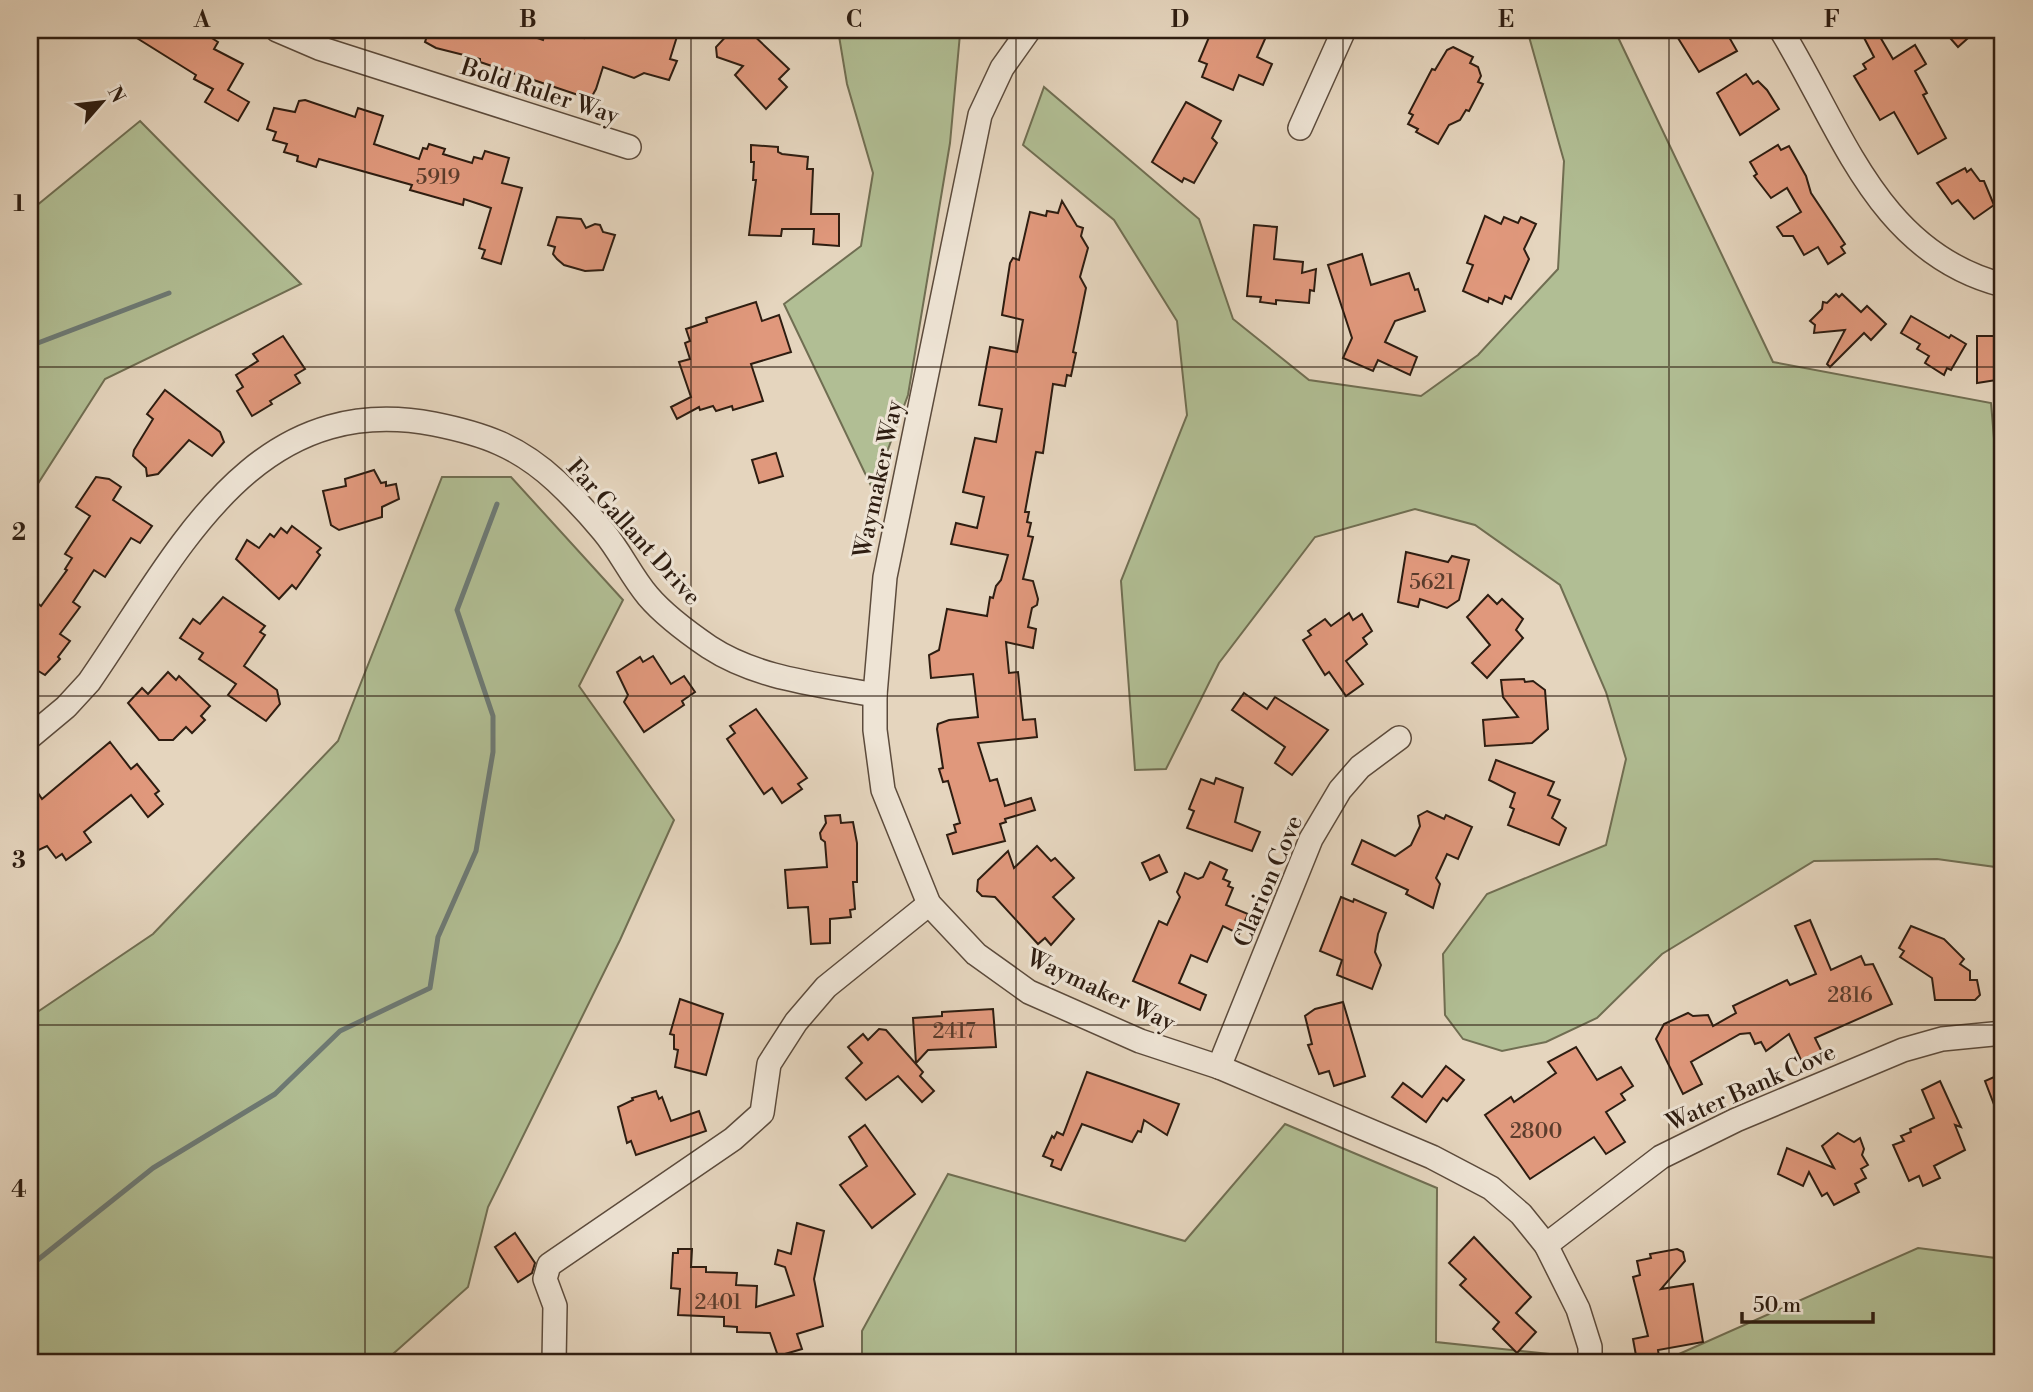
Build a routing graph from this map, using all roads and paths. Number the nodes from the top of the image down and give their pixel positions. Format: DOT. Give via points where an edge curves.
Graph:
graph roads {
  1 [pos="277,30"];
  2 [pos="1029,30"];
  3 [pos="1344,30"];
  4 [pos="1781,30"];
  5 [pos="1300,128"];
  6 [pos="629,147"];
  7 [pos="2003,285"];
  8 [pos="875,695"];
  9 [pos="30,737"];
  10 [pos="1399,738"];
  11 [pos="929,904"];
  12 [pos="2003,1033"];
  13 [pos="1219,1068"];
  14 [pos="1546,1245"];
  15 [pos="554,1362"];
  16 [pos="1590,1362"];
  1 -- 6 [label="street, Bold Ruler Way" via="319,48"];
  2 -- 8 [label="street, Waymaker Way" via="1002,68 980,116 885,578"];
  3 -- 5 [label="street"];
  4 -- 7 [label="street" via="1889,214 1926,250 1963,271"];
  8 -- 9 [label="street, Far Gallant Drive" via="757,672 711,648 649,597 604,532 522,453 480,433 415,420 355,421 323,429 244,472 207,509 89,682"];
  8 -- 11 [label="street, Waymaker Way" via="874,730 883,790"];
  10 -- 13 [label="street, Clarion Cove" via="1360,767 1311,839"];
  11 -- 13 [label="street, Waymaker Way" via="976,954 1029,992 1140,1041"];
  11 -- 15 [label="street" via="827,987 796,1022 769,1064 762,1113 733,1139 549,1265 545,1279 555,1306"];
  12 -- 14 [label="street, Water Bank Cove" via="1942,1039 1903,1050 1736,1120 1661,1157"];
  13 -- 14 [label="street, Waymaker Way" via="1432,1157 1491,1188 1521,1214"];
  14 -- 16 [label="street, Waymaker Way" via="1578,1309"];
}
